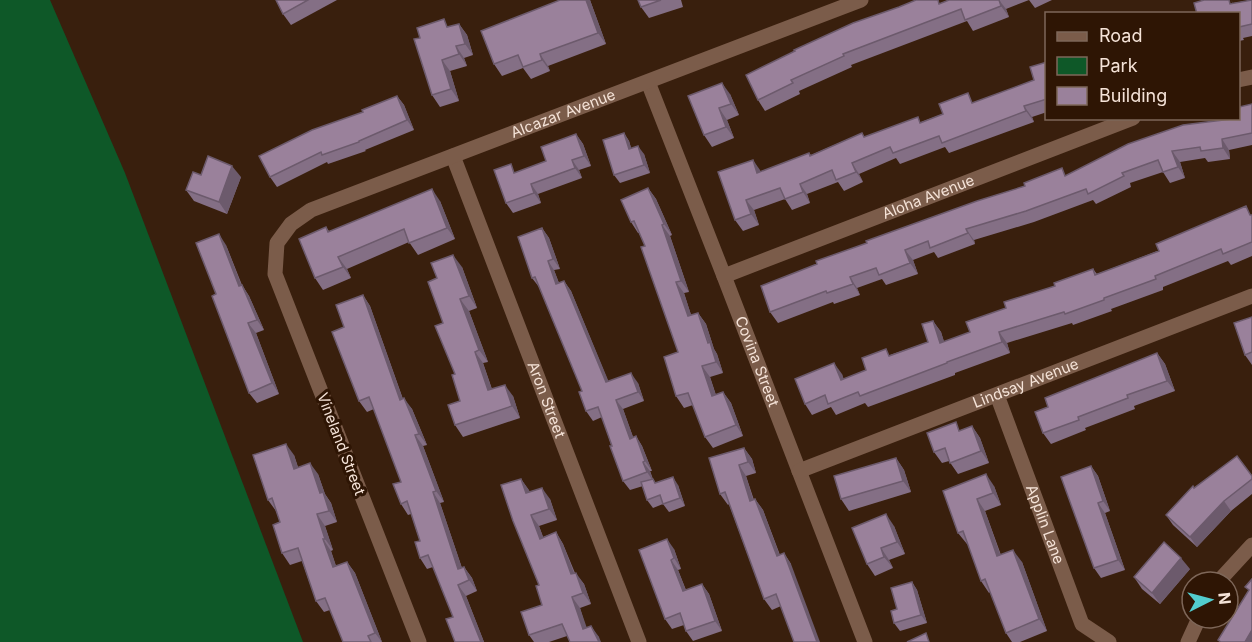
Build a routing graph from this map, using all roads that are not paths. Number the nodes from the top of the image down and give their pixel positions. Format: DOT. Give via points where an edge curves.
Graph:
graph roads {
  1 [pos="861,0"];
  2 [pos="648,82"];
  3 [pos="1128,120"];
  4 [pos="453,156"];
  5 [pos="277,243"];
  6 [pos="724,276"];
  7 [pos="1252,296"];
  8 [pos="997,395"];
  9 [pos="799,471"];
  10 [pos="1252,545"];
  11 [pos="1228,570"];
  12 [pos="419,642"];
  13 [pos="639,642"];
  14 [pos="865,642"];
  15 [pos="1109,642"];
  1 -- 2 [label="street, Alcazar Avenue"];
  2 -- 4 [label="street, Alcazar Avenue"];
  2 -- 6 [label="street, Covina Street"];
  3 -- 6 [label="street, Aloha Avenue"];
  4 -- 5 [label="street, Alcazar Avenue" via="311,210 291,224"];
  4 -- 13 [label="street, Aron Street"];
  5 -- 12 [label="street, Vineland Street" via="275,274"];
  6 -- 9 [label="street, Covina Street"];
  7 -- 8 [label="street, Lindsay Avenue"];
  8 -- 9 [label="street, Lindsay Avenue"];
  8 -- 15 [label="street, Applin Lane" via="1082,624"];
  9 -- 14 [label="street, Covina Street"];
  10 -- 11 [label="street"];
}
